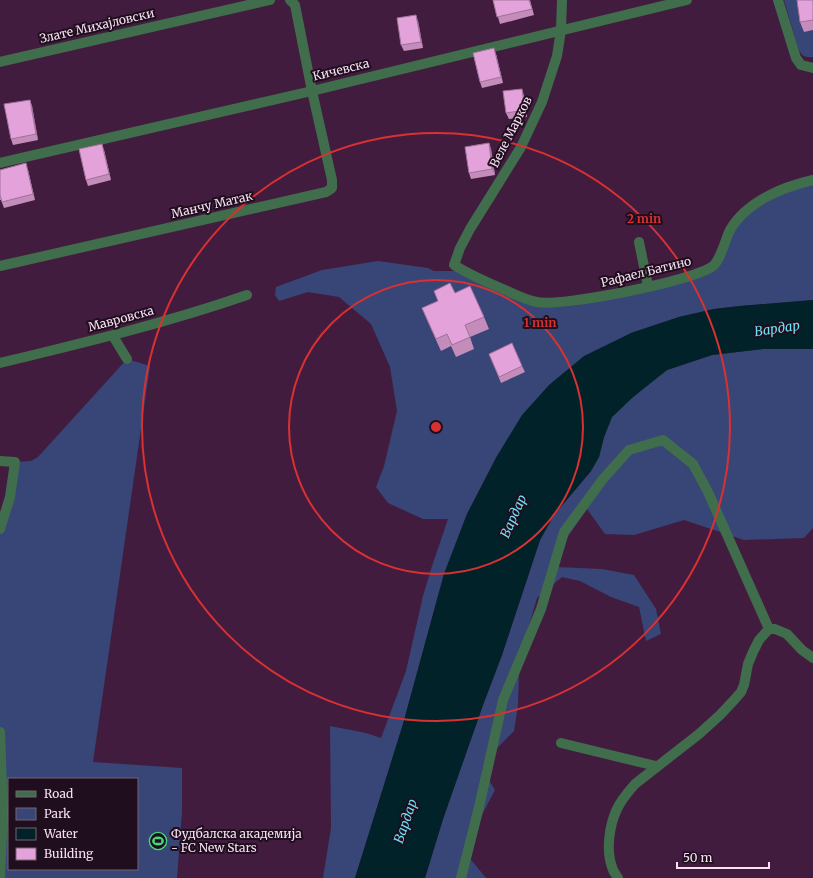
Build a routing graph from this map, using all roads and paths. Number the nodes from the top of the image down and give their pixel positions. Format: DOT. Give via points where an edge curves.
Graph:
graph roads {
  1 [pos="270,0"];
  2 [pos="290,0"];
  3 [pos="562,0"];
  4 [pos="687,0"];
  5 [pos="778,0"];
  6 [pos="561,30"];
  7 [pos="0,62"];
  8 [pos="813,68"];
  9 [pos="312,91"];
  10 [pos="0,163"];
  11 [pos="813,180"];
  12 [pos="639,242"];
  13 [pos="454,265"];
  14 [pos="0,266"];
  15 [pos="648,286"];
  16 [pos="247,295"];
  17 [pos="113,336"];
  18 [pos="126,359"];
  19 [pos="0,362"];
  20 [pos="0,461"];
  21 [pos="0,529"];
  22 [pos="770,629"];
  23 [pos="813,658"];
  24 [pos="0,732"];
  25 [pos="561,743"];
  26 [pos="656,766"];
  27 [pos="0,877"];
  28 [pos="461,878"];
  29 [pos="618,878"];
  1 -- 7 [label="street, Злате Михајловски"];
  2 -- 9 [label="street" via="295,5"];
  3 -- 6 [label="street, Веле Марков"];
  4 -- 6 [label="street, Кичевска"];
  5 -- 8 [label="street" via="796,58 802,65"];
  6 -- 9 [label="street, Кичевска"];
  6 -- 13 [label="street, Веле Марков" via="557,56 542,102 521,147 470,229"];
  9 -- 10 [label="street, Кичевска"];
  9 -- 14 [label="street, Манчу Матак" via="332,180 332,188 326,192"];
  11 -- 15 [label="street, Рафаел Батино" via="786,188 745,211 730,230 713,265 702,272"];
  12 -- 15 [label="street"];
  13 -- 15 [label="street, Рафаел Батино" via="524,298 543,303 596,298"];
  16 -- 17 [label="street, Мавровска" via="199,312"];
  17 -- 18 [label="street"];
  17 -- 19 [label="street, Мавровска"];
  20 -- 21 [label="street" via="15,462 10,497"];
  22 -- 23 [label="street" via="787,634"];
  22 -- 26 [label="street" via="759,640 753,652 741,692 720,715"];
  22 -- 28 [label="street" via="693,464 663,440 629,450 603,479 564,532 541,609 503,700"];
  24 -- 27 [label="street" via="3,814"];
  25 -- 26 [label="street"];
  26 -- 29 [label="street" via="635,784 616,810 610,832 609,853 612,868"];
}
